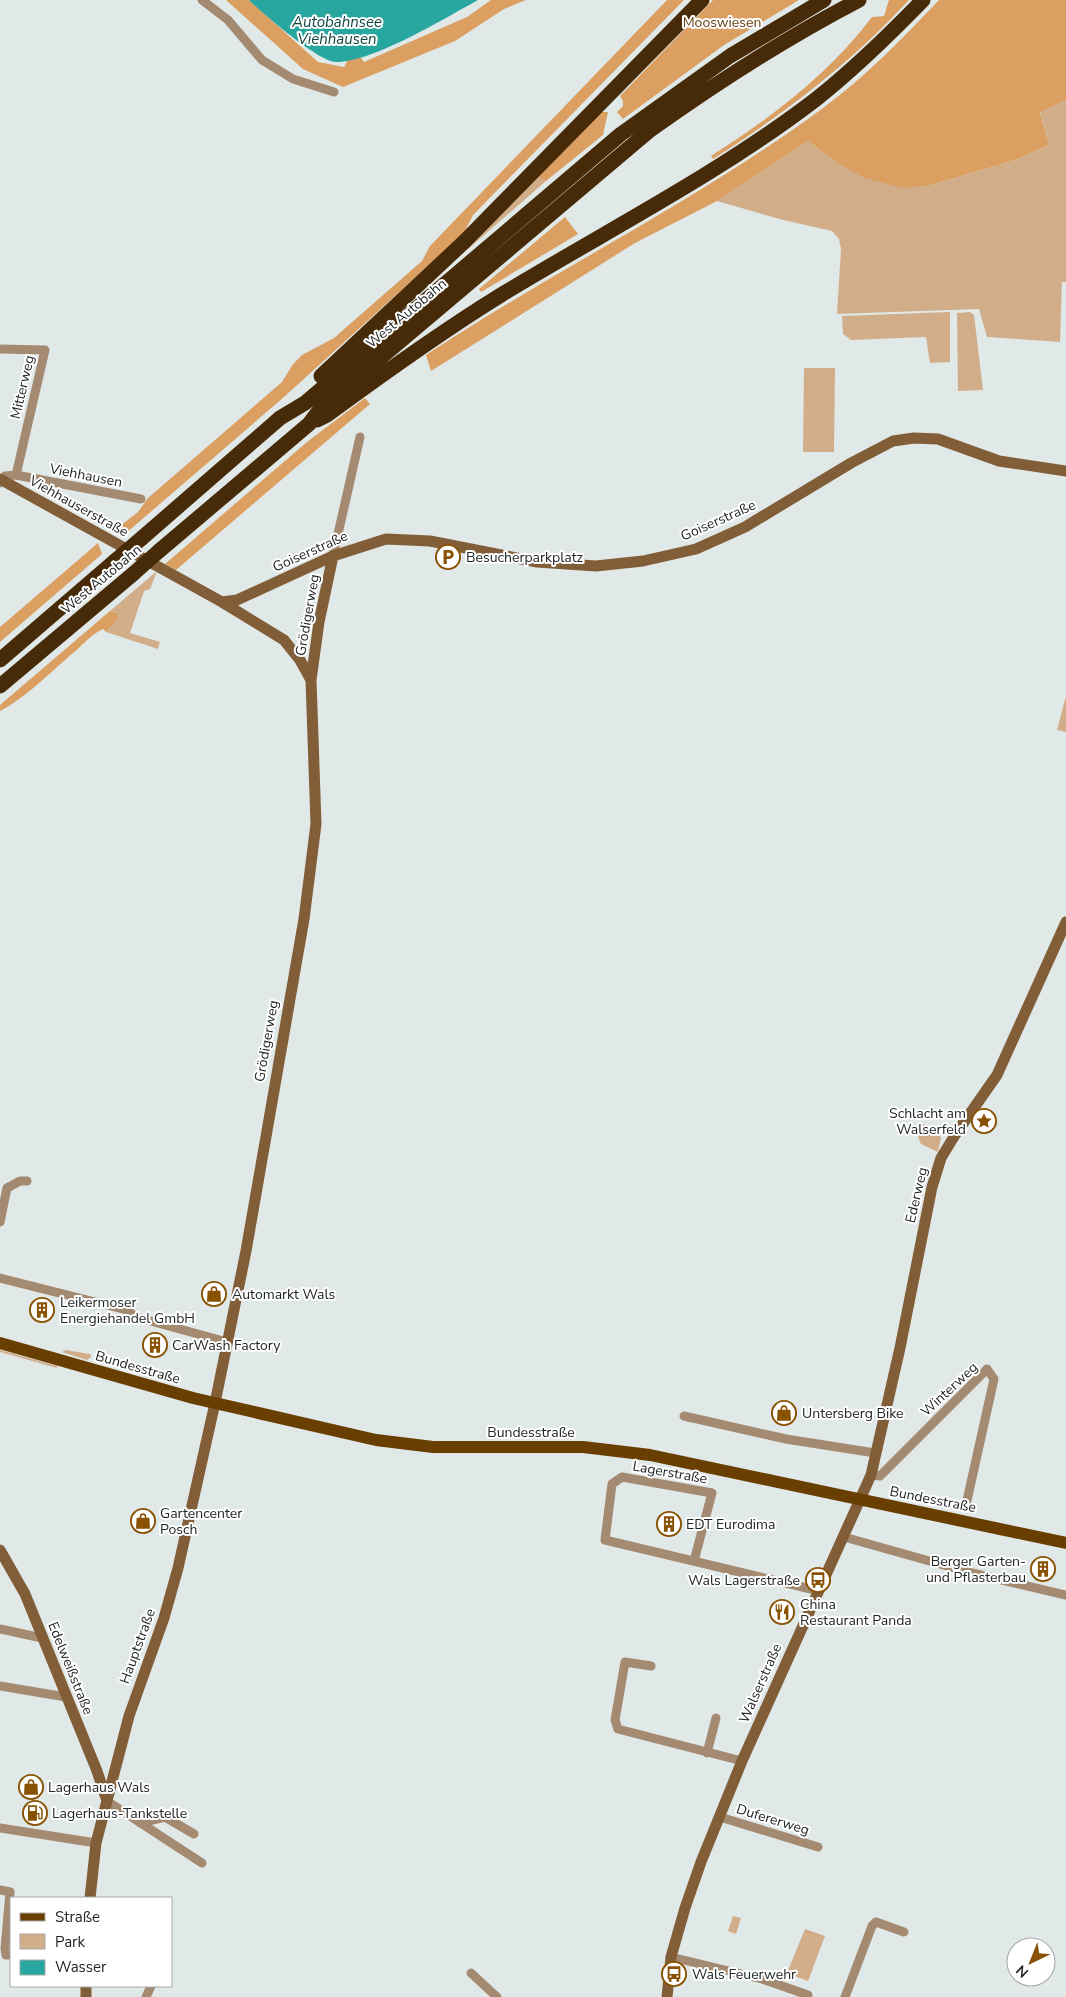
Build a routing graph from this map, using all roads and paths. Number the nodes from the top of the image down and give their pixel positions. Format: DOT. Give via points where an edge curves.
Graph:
graph roads {
  1 [pos="202,0"];
  2 [pos="702,0"];
  3 [pos="824,0"];
  4 [pos="859,0"];
  5 [pos="923,0"];
  6 [pos="334,92"];
  7 [pos="0,349"];
  8 [pos="280,418"];
  9 [pos="309,424"];
  10 [pos="360,436"];
  11 [pos="1066,471"];
  12 [pos="16,475"];
  13 [pos="0,480"];
  14 [pos="141,499"];
  15 [pos="333,556"];
  16 [pos="222,602"];
  17 [pos="0,660"];
  18 [pos="312,680"];
  19 [pos="0,686"];
  20 [pos="1066,922"];
  21 [pos="27,1181"];
  22 [pos="0,1222"];
  23 [pos="0,1278"];
  24 [pos="227,1342"];
  25 [pos="0,1343"];
  26 [pos="215,1403"];
  27 [pos="684,1416"];
  28 [pos="875,1453"];
  29 [pos="871,1475"];
  30 [pos="859,1500"];
  31 [pos="966,1505"];
  32 [pos="844,1536"];
  33 [pos="1066,1543"];
  34 [pos="0,1550"];
  35 [pos="694,1561"];
  36 [pos="819,1591"];
  37 [pos="1066,1595"];
  38 [pos="0,1629"];
  39 [pos="42,1638"];
  40 [pos="651,1666"];
  41 [pos="0,1686"];
  42 [pos="66,1698"];
  43 [pos="716,1718"];
  44 [pos="707,1753"];
  45 [pos="742,1760"];
  46 [pos="107,1801"];
  47 [pos="720,1816"];
  48 [pos="140,1823"];
  49 [pos="0,1828"];
  50 [pos="194,1834"];
  51 [pos="96,1842"];
  52 [pos="818,1847"];
  53 [pos="202,1864"];
  54 [pos="0,1890"];
  55 [pos="90,1897"];
  56 [pos="904,1932"];
  57 [pos="10,1955"];
  58 [pos="671,1957"];
  59 [pos="471,1973"];
  60 [pos="808,1995"];
  61 [pos="498,1997"];
  62 [pos="667,1997"];
  63 [pos="845,1997"];
  1 -- 6 [label="street" via="228,20 262,60 293,79"];
  2 -- 8 [label="highway" via="464,242 299,396"];
  3 -- 8 [label="highway, West Autobahn" via="730,56 621,134 305,403"];
  4 -- 9 [label="highway, West Autobahn" via="791,37 649,132 328,401"];
  5 -- 9 [label="highway" via="816,99 772,131 725,163 500,296 395,365 327,415"];
  7 -- 12 [label="street, Mitterweg" via="45,350"];
  8 -- 17 [label="highway, West Autobahn, bridge"];
  9 -- 19 [label="highway, West Autobahn, bridge"];
  10 -- 15 [label="street"];
  11 -- 15 [label="street, Goiserstraße" via="1000,461 938,439 914,438 894,441 851,463 745,528 696,549 643,561 596,566 537,562 430,541 397,538"];
  12 -- 13 [label="street, Viehhausen"];
  12 -- 14 [label="street, Viehhausen"];
  13 -- 16 [label="street, Viehhauserstraße"];
  15 -- 16 [label="street, Goiserstraße" via="237,600"];
  15 -- 18 [label="street, Grödigerweg" via="319,622"];
  16 -- 18 [label="street, Grödigerweg" via="284,640"];
  18 -- 24 [label="street, Grödigerweg" via="316,824 304,919"];
  20 -- 28 [label="street, Ederweg" via="998,1076 954,1135 937,1170"];
  21 -- 22 [label="street" via="7,1188"];
  23 -- 24 [label="street" via="127,1310 136,1317"];
  24 -- 26 [label="street, Grödigerweg"];
  25 -- 26 [label="main road, Bundesstraße"];
  26 -- 30 [label="main road, Bundesstraße" via="335,1432 408,1445 583,1447 650,1455"];
  26 -- 46 [label="street, Hauptstraße" via="178,1568 164,1618 136,1691"];
  27 -- 28 [label="street" via="786,1439"];
  28 -- 29 [label="street, Ederweg"];
  29 -- 30 [label="street, Ederweg"];
  29 -- 31 [label="street, Winterweg" via="880,1476 987,1369 994,1379"];
  30 -- 32 [label="street, Walserstraße"];
  30 -- 33 [label="main road, Bundesstraße"];
  32 -- 36 [label="street, Walserstraße"];
  32 -- 37 [label="street" via="972,1573"];
  34 -- 39 [label="street, Edelweißstraße" via="25,1594"];
  35 -- 35 [label="street, Lagerstraße" via="605,1540 612,1484 622,1477 712,1493"];
  35 -- 36 [label="street, Lagerstraße"];
  36 -- 45 [label="street, Walserstraße"];
  38 -- 39 [label="street"];
  39 -- 42 [label="street, Edelweißstraße"];
  40 -- 44 [label="street" via="625,1662 615,1720 618,1729"];
  41 -- 42 [label="street"];
  42 -- 46 [label="street, Edelweißstraße"];
  43 -- 44 [label="street, Walserstraße"];
  44 -- 45 [label="street"];
  45 -- 47 [label="street, Walserstraße"];
  46 -- 48 [label="street"];
  46 -- 51 [label="street, Hauptstraße"];
  47 -- 52 [label="street, Dufererweg"];
  47 -- 58 [label="street, Walserstraße" via="692,1887"];
  48 -- 50 [label="street" via="165,1817"];
  48 -- 53 [label="street"];
  49 -- 51 [label="street"];
  51 -- 55 [label="street, Hauptstraße"];
  54 -- 57 [label="street" via="10,1892 5,1948 6,1955"];
  56 -- 63 [label="street" via="876,1922 872,1926"];
  58 -- 60 [label="street" via="762,1979"];
  58 -- 62 [label="street, Walserstraße"];
  59 -- 61 [label="street"];
}
